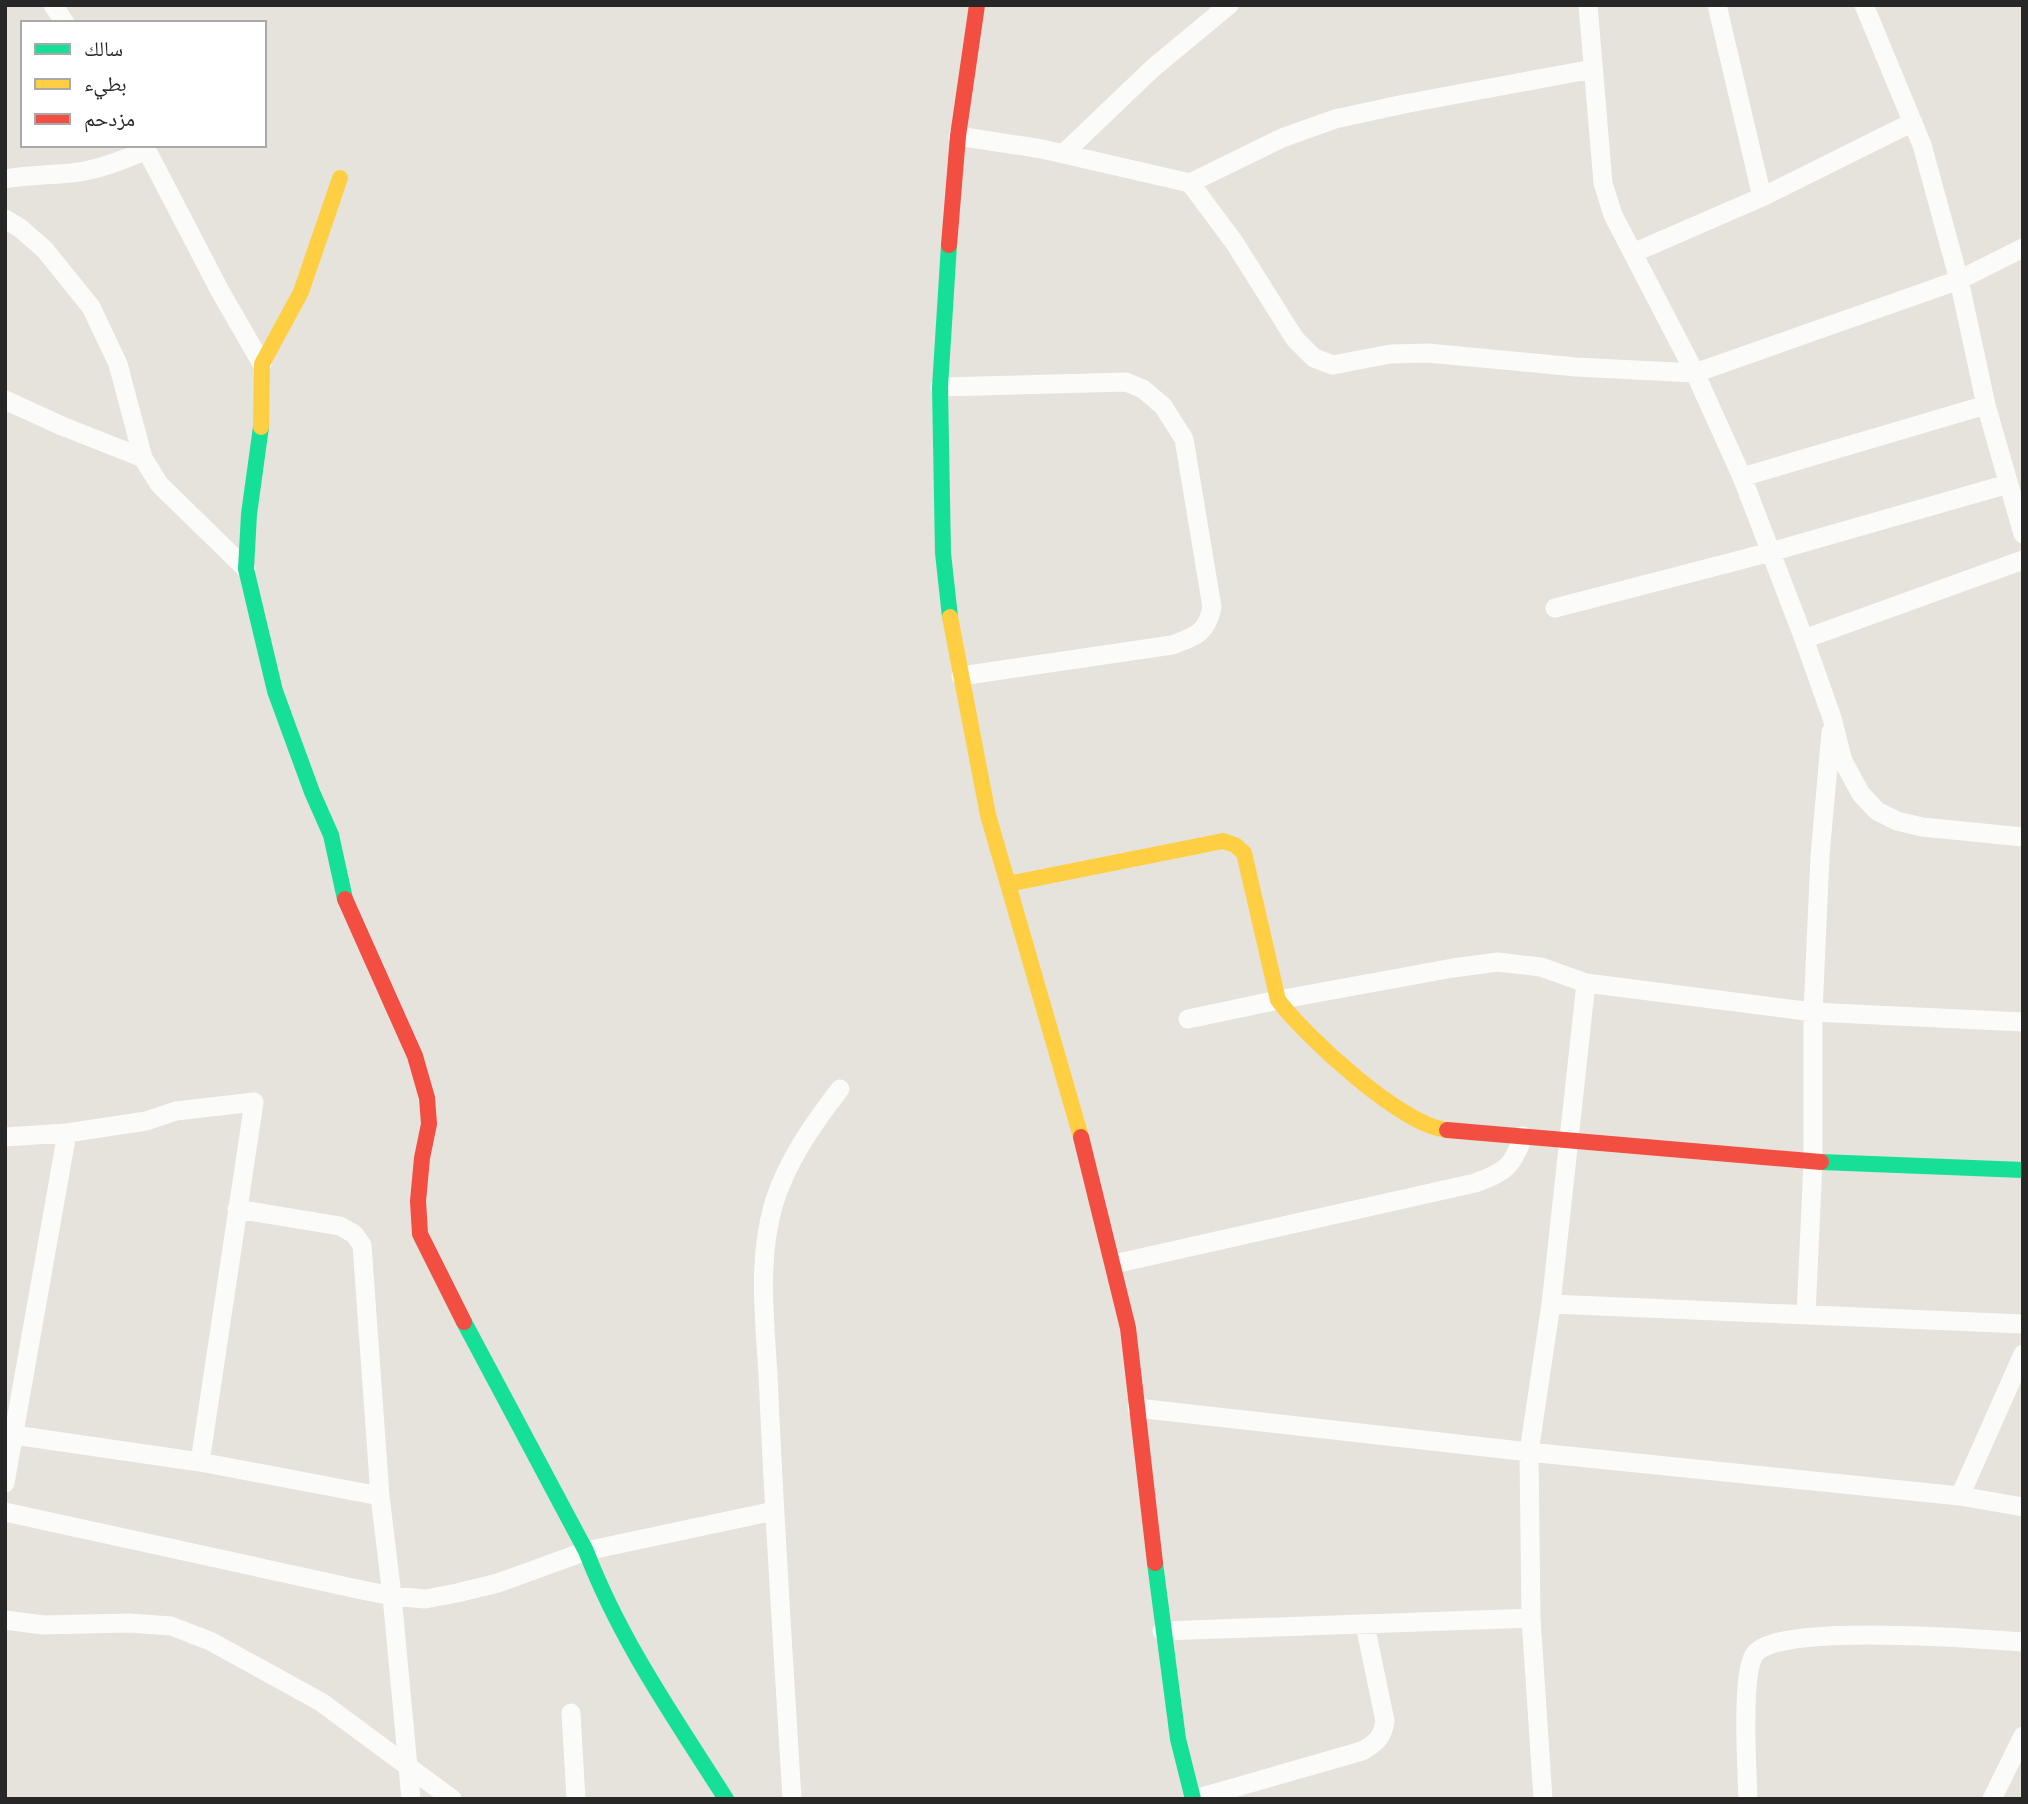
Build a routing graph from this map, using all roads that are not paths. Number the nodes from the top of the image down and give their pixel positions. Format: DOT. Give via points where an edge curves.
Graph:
graph roads {
  1 [pos="53,5"];
  2 [pos="977,5"];
  3 [pos="1228,5"];
  4 [pos="1588,5"];
  5 [pos="1717,5"];
  6 [pos="1864,5"];
  7 [pos="64,21"];
  8 [pos="1593,69"];
  9 [pos="1913,122"];
  10 [pos="958,136"];
  11 [pos="146,148"];
  12 [pos="1063,154"];
  13 [pos="5,178"];
  14 [pos="340,178"];
  15 [pos="1189,183"];
  16 [pos="1762,197"];
  17 [pos="5,219"];
  18 [pos="2023,248"];
  19 [pos="1633,253"];
  20 [pos="1959,280"];
  21 [pos="262,364"];
  22 [pos="1696,373"];
  23 [pos="940,387"];
  24 [pos="5,400"];
  25 [pos="1986,405"];
  26 [pos="143,458"];
  27 [pos="1742,477"];
  28 [pos="2008,484"];
  29 [pos="2023,534"];
  30 [pos="1771,552"];
  31 [pos="2023,560"];
  32 [pos="246,569"];
  33 [pos="1555,608"];
  34 [pos="1804,639"];
  35 [pos="961,676"];
  36 [pos="1832,718"];
  37 [pos="2023,837"];
  38 [pos="1008,884"];
  39 [pos="1586,983"];
  40 [pos="1278,1000"];
  41 [pos="1813,1012"];
  42 [pos="1188,1019"];
  43 [pos="2023,1022"];
  44 [pos="840,1089"];
  45 [pos="67,1133"];
  46 [pos="1523,1136"];
  47 [pos="5,1137"];
  48 [pos="1569,1141"];
  49 [pos="1813,1162"];
  50 [pos="2023,1170"];
  51 [pos="237,1209"];
  52 [pos="1114,1264"];
  53 [pos="1550,1304"];
  54 [pos="1806,1315"];
  55 [pos="2023,1324"];
  56 [pos="2023,1354"];
  57 [pos="1137,1408"];
  58 [pos="14,1435"];
  59 [pos="1529,1452"];
  60 [pos="200,1462"];
  61 [pos="5,1483"];
  62 [pos="380,1496"];
  63 [pos="1960,1496"];
  64 [pos="2023,1507"];
  65 [pos="774,1511"];
  66 [pos="5,1513"];
  67 [pos="586,1551"];
  68 [pos="392,1596"];
  69 [pos="1531,1618"];
  70 [pos="5,1620"];
  71 [pos="1365,1625"];
  72 [pos="1163,1631"];
  73 [pos="2023,1642"];
  74 [pos="571,1713"];
  75 [pos="2023,1736"];
  76 [pos="407,1767"];
  77 [pos="2015,1770"];
  78 [pos="411,1799"];
  79 [pos="452,1799"];
  80 [pos="576,1799"];
  81 [pos="726,1799"];
  82 [pos="792,1799"];
  83 [pos="1194,1799"];
  84 [pos="1543,1799"];
  85 [pos="1748,1799"];
  86 [pos="1992,1799"];
  1 -- 7 [label="street"];
  2 -- 10 [label="street"];
  3 -- 12 [label="street" via="1153,68"];
  4 -- 8 [label="street"];
  5 -- 16 [label="street"];
  6 -- 9 [label="street"];
  8 -- 15 [label="street" via="1335,120 1282,138"];
  8 -- 19 [label="street" via="1603,183"];
  9 -- 16 [label="street"];
  9 -- 20 [label="street"];
  10 -- 12 [label="street"];
  10 -- 23 [label="street"];
  11 -- 13 [label="street" via="109,165 74,173"];
  11 -- 21 [label="street"];
  12 -- 15 [label="street"];
  14 -- 21 [label="street" via="301,292"];
  15 -- 22 [label="street" via="1234,242 1295,339 1314,358 1333,365 1428,352"];
  16 -- 19 [label="street"];
  17 -- 26 [label="street" via="45,250 90,307 118,364"];
  18 -- 20 [label="street"];
  19 -- 22 [label="street"];
  20 -- 22 [label="street"];
  20 -- 25 [label="street"];
  21 -- 32 [label="street" via="261,432"];
  22 -- 27 [label="street"];
  23 -- 35 [label="street" via="943,553"];
  23 -- 35 [label="street" via="1126,382 1143,389 1163,406 1184,439 1212,607 1204,629 1172,645"];
  24 -- 26 [label="street"];
  25 -- 27 [label="street"];
  25 -- 28 [label="street"];
  26 -- 32 [label="street" via="159,484"];
  27 -- 30 [label="street"];
  28 -- 29 [label="street"];
  28 -- 30 [label="street"];
  30 -- 33 [label="street"];
  30 -- 34 [label="street"];
  31 -- 34 [label="street"];
  32 -- 67 [label="street" via="275,691 331,835 348,909 415,1056 428,1098 429,1124 418,1201 420,1234"];
  34 -- 36 [label="street"];
  35 -- 38 [label="street" via="988,815"];
  36 -- 37 [label="street" via="1843,761 1877,811 1922,827"];
  36 -- 41 [label="street"];
  38 -- 40 [label="street" via="1223,841 1235,845 1244,853"];
  38 -- 52 [label="street"];
  39 -- 40 [label="street" via="1541,967 1498,962"];
  39 -- 41 [label="street"];
  39 -- 48 [label="street"];
  40 -- 42 [label="street"];
  40 -- 46 [label="street" via="1308,1035 1423,1124"];
  41 -- 43 [label="street"];
  41 -- 49 [label="street"];
  44 -- 65 [label="street" via="793,1159 774,1203 763,1255"];
  45 -- 47 [label="street"];
  45 -- 51 [label="street" via="146,1121 176,1111 254,1102"];
  45 -- 58 [label="street"];
  46 -- 48 [label="street"];
  46 -- 52 [label="street" via="1517,1157 1507,1170 1475,1183"];
  48 -- 49 [label="street"];
  48 -- 53 [label="street"];
  49 -- 50 [label="street"];
  49 -- 54 [label="street"];
  51 -- 60 [label="street"];
  51 -- 62 [label="street" via="340,1226 362,1245"];
  52 -- 57 [label="street" via="1128,1328"];
  53 -- 54 [label="street"];
  53 -- 59 [label="street"];
  54 -- 55 [label="street"];
  56 -- 63 [label="street"];
  57 -- 59 [label="street"];
  57 -- 72 [label="street"];
  58 -- 60 [label="street"];
  58 -- 61 [label="street"];
  59 -- 63 [label="street"];
  59 -- 69 [label="street"];
  60 -- 62 [label="street"];
  62 -- 68 [label="street"];
  63 -- 64 [label="street"];
  65 -- 67 [label="street"];
  65 -- 82 [label="street"];
  66 -- 68 [label="street"];
  67 -- 68 [label="street" via="457,1593 425,1599"];
  67 -- 81 [label="street" via="629,1647"];
  68 -- 76 [label="street"];
  69 -- 71 [label="street"];
  69 -- 84 [label="street"];
  70 -- 76 [label="street" via="43,1625 171,1626 210,1641 321,1702"];
  71 -- 72 [label="street"];
  71 -- 83 [label="street" via="1385,1721 1375,1744"];
  72 -- 83 [label="street" via="1178,1739"];
  73 -- 85 [label="street" via="1917,1635 1795,1638 1755,1651 1747,1685"];
  74 -- 80 [label="street"];
  75 -- 77 [label="street"];
  76 -- 78 [label="street"];
  76 -- 79 [label="street"];
  77 -- 86 [label="street"];
}
